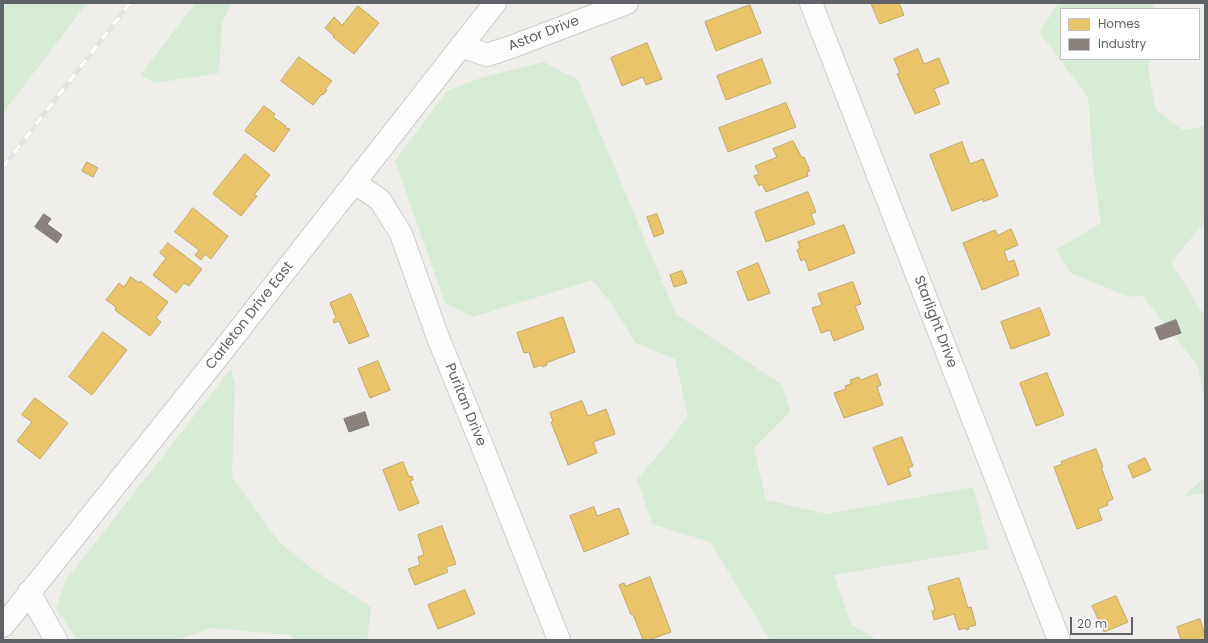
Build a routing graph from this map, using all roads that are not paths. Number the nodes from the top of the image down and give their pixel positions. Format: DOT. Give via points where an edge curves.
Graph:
graph roads {
  1 [pos="495,3"];
  2 [pos="627,3"];
  3 [pos="811,3"];
  4 [pos="461,46"];
  5 [pos="355,184"];
  6 [pos="29,592"];
  7 [pos="3,626"];
  8 [pos="56,640"];
  9 [pos="559,640"];
  10 [pos="1059,640"];
  1 -- 4 [label="street, Carleton Drive East"];
  2 -- 4 [label="street, Astor Drive" via="487,55"];
  3 -- 10 [label="street, Starlight Drive"];
  4 -- 5 [label="street, Carleton Drive East"];
  5 -- 6 [label="street, Carleton Drive East"];
  5 -- 9 [label="street, Puritan Drive" via="380,200 400,234 437,335"];
  6 -- 7 [label="street, Carleton Drive East"];
  6 -- 8 [label="street"];
}
